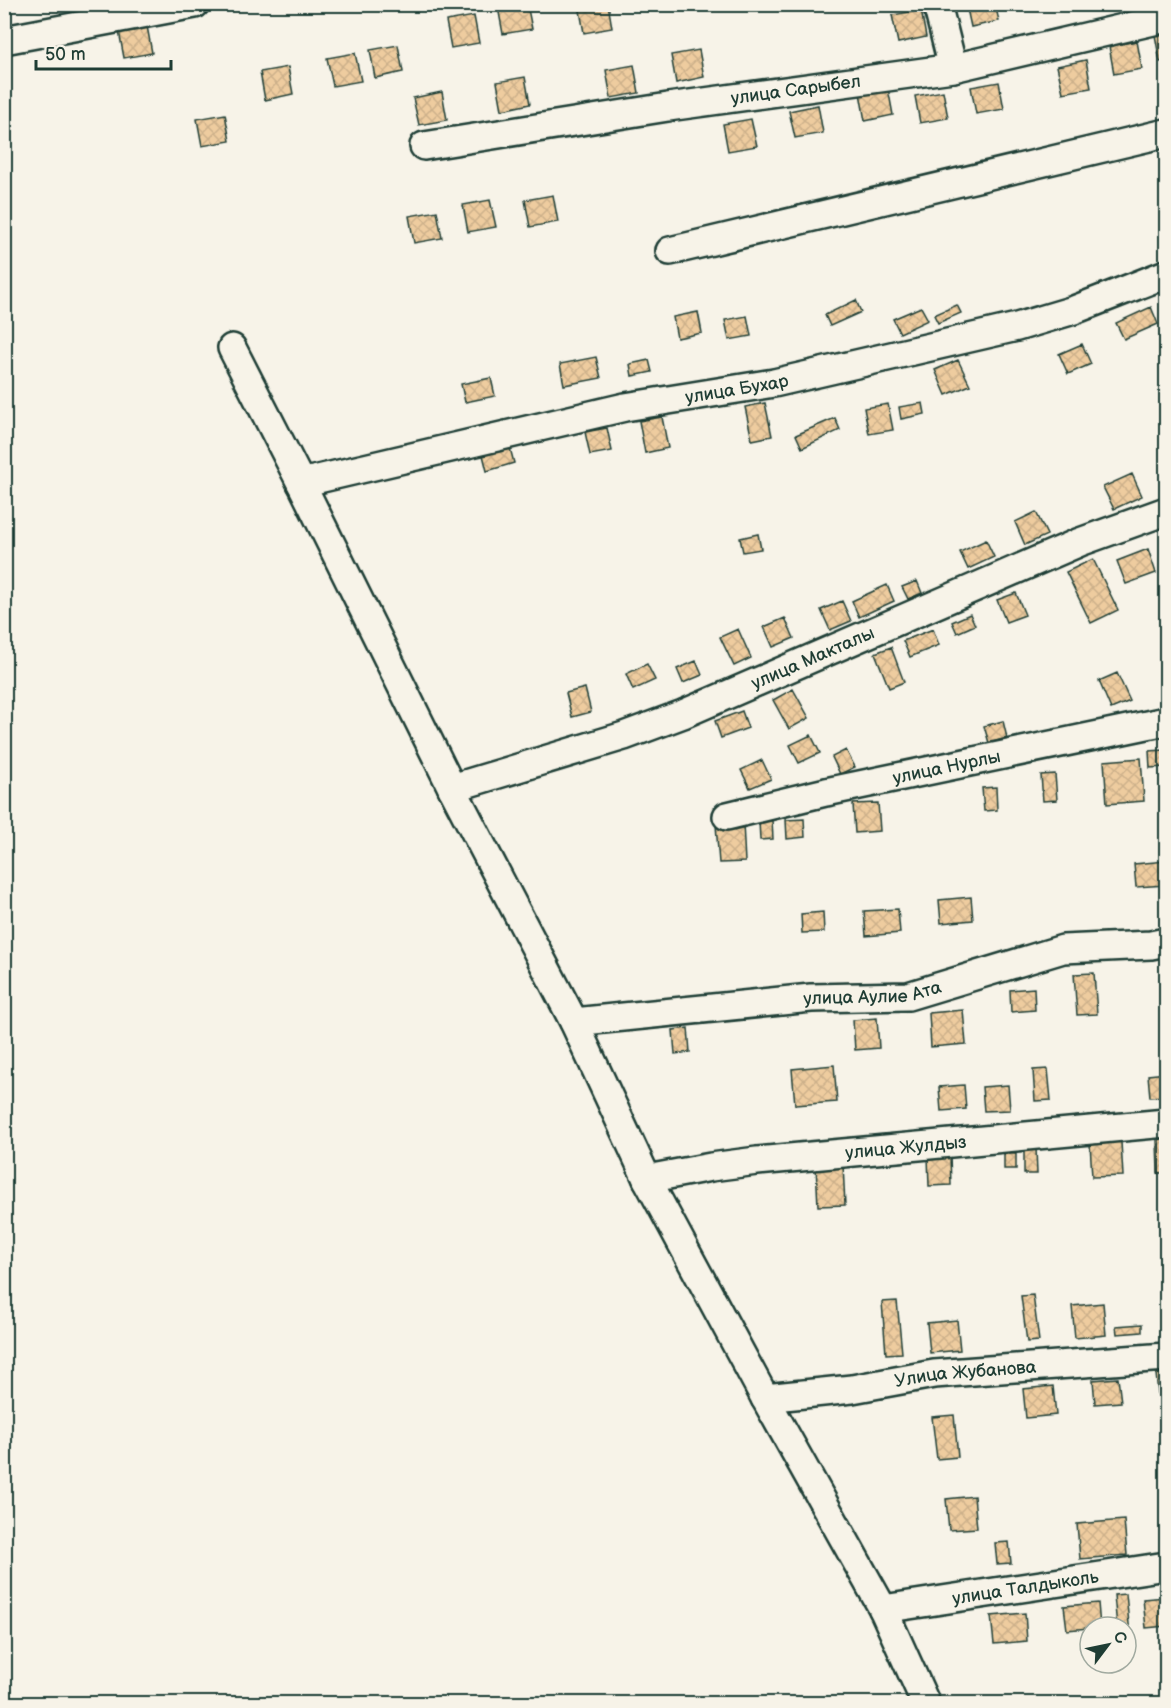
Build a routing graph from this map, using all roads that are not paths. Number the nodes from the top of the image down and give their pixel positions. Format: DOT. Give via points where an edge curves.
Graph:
graph roads {
  1 [pos="195,4"];
  2 [pos="937,4"];
  3 [pos="1167,18"];
  4 [pos="4,40"];
  5 [pos="953,68"];
  6 [pos="1167,133"];
  7 [pos="424,146"];
  8 [pos="670,250"];
  9 [pos="1167,274"];
  10 [pos="232,348"];
  11 [pos="301,483"];
  12 [pos="1167,511"];
  13 [pos="1167,721"];
  14 [pos="452,788"];
  15 [pos="727,816"];
  16 [pos="1167,942"];
  17 [pos="574,1022"];
  18 [pos="1167,1123"];
  19 [pos="647,1179"];
  20 [pos="1167,1357"];
  21 [pos="765,1398"];
  22 [pos="1167,1566"];
  23 [pos="883,1610"];
  24 [pos="926,1704"];
  1 -- 4 [label="street"];
  2 -- 5 [label="street"];
  3 -- 5 [label="street, улица Сарыбел"];
  5 -- 7 [label="street, улица Сарыбел"];
  6 -- 8 [label="street"];
  9 -- 11 [label="street, улица Бухар" via="1017,327 774,383 625,406"];
  10 -- 11 [label="street"];
  11 -- 14 [label="street"];
  12 -- 14 [label="street, улица Макталы" via="1080,542 683,714"];
  13 -- 15 [label="street, улица Нурлы"];
  14 -- 17 [label="street"];
  16 -- 17 [label="street, улица Аулие Ата" via="1063,949 908,996 811,998"];
  17 -- 19 [label="street"];
  18 -- 19 [label="street, улица Жулдыз" via="757,1161"];
  19 -- 21 [label="street"];
  20 -- 21 [label="street, Улица Жубанова" via="934,1374 852,1389"];
  21 -- 23 [label="street"];
  22 -- 23 [label="street, улица Талдыколь"];
  23 -- 24 [label="street"];
}
